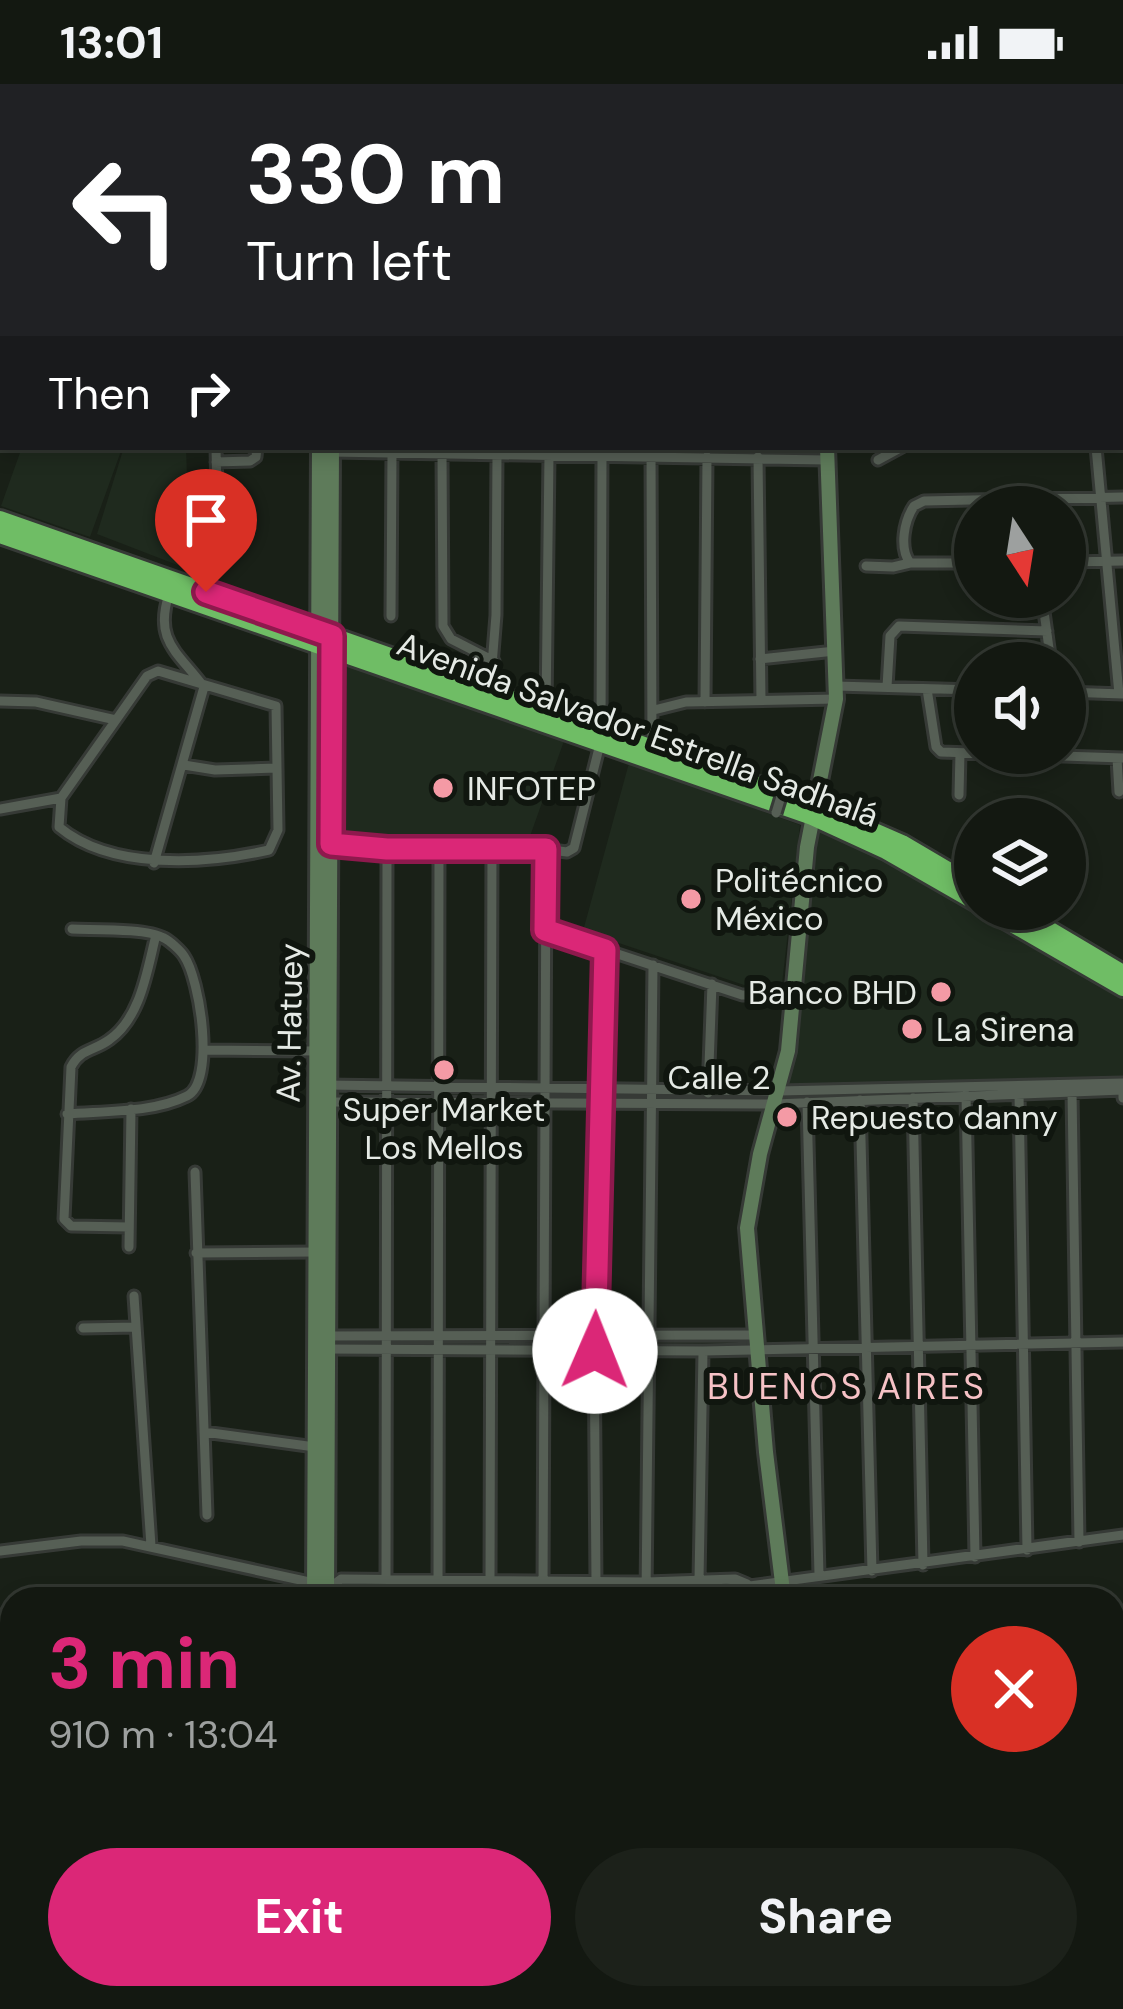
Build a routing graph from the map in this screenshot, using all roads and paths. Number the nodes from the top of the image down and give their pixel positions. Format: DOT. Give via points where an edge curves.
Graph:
graph roads {
  1 [pos="216,450"];
  2 [pos="257,450"];
  3 [pos="326,450"];
  4 [pos="896,450"];
  5 [pos="1096,450"];
  6 [pos="392,452"];
  7 [pos="651,452"];
  8 [pos="442,453"];
  9 [pos="497,454"];
  10 [pos="828,454"];
  11 [pos="550,455"];
  12 [pos="602,456"];
  13 [pos="707,457"];
  14 [pos="758,458"];
  15 [pos="878,460"];
  16 [pos="216,462"];
  17 [pos="1101,497"];
  18 [pos="1123,497"];
  19 [pos="0,519"];
  20 [pos="0,535"];
  21 [pos="908,561"];
  22 [pos="1108,561"];
  23 [pos="1123,561"];
  24 [pos="954,562"];
  25 [pos="1086,562"];
  26 [pos="866,566"];
  27 [pos="170,594"];
  28 [pos="204,599"];
  29 [pos="391,616"];
  30 [pos="1045,618"];
  31 [pos="1119,627"];
  32 [pos="1047,631"];
  33 [pos="325,641"];
  34 [pos="1048,642"];
  35 [pos="835,651"];
  36 [pos="760,659"];
  37 [pos="494,661"];
  38 [pos="204,687"];
  39 [pos="887,688"];
  40 [pos="927,689"];
  41 [pos="490,690"];
  42 [pos="954,690"];
  43 [pos="836,692"];
  44 [pos="1086,693"];
  45 [pos="1121,694"];
  46 [pos="761,700"];
  47 [pos="0,701"];
  48 [pos="705,702"];
  49 [pos="654,710"];
  50 [pos="546,712"];
  51 [pos="116,720"];
  52 [pos="601,738"];
  53 [pos="954,753"];
  54 [pos="650,755"];
  55 [pos="1086,757"];
  56 [pos="1120,758"];
  57 [pos="184,765"];
  58 [pos="276,768"];
  59 [pos="960,774"];
  60 [pos="783,790"];
  61 [pos="1119,792"];
  62 [pos="959,795"];
  63 [pos="61,798"];
  64 [pos="0,809"];
  65 [pos="813,811"];
  66 [pos="776,813"];
  67 [pos="324,844"];
  68 [pos="439,848"];
  69 [pos="492,848"];
  70 [pos="387,849"];
  71 [pos="546,849"];
  72 [pos="154,863"];
  73 [pos="954,874"];
  74 [pos="954,890"];
  75 [pos="72,929"];
  76 [pos="545,930"];
  77 [pos="1022,930"];
  78 [pos="1050,930"];
  79 [pos="156,935"];
  80 [pos="605,950"];
  81 [pos="653,965"];
  82 [pos="1123,973"];
  83 [pos="712,984"];
  84 [pos="1123,988"];
  85 [pos="794,995"];
  86 [pos="204,1050"];
  87 [pos="316,1051"];
  88 [pos="386,1086"];
  89 [pos="439,1086"];
  90 [pos="489,1088"];
  91 [pos="650,1088"];
  92 [pos="546,1089"];
  93 [pos="599,1089"];
  94 [pos="709,1089"];
  95 [pos="1123,1090"];
  96 [pos="966,1092"];
  97 [pos="1072,1092"];
  98 [pos="323,1093"];
  99 [pos="1019,1094"];
  100 [pos="831,1095"];
  101 [pos="777,1097"];
  102 [pos="914,1098"];
  103 [pos="860,1100"];
  104 [pos="386,1102"];
  105 [pos="440,1102"];
  106 [pos="807,1102"];
  107 [pos="489,1103"];
  108 [pos="649,1104"];
  109 [pos="707,1104"];
  110 [pos="545,1105"];
  111 [pos="598,1105"];
  112 [pos="131,1109"];
  113 [pos="67,1114"];
  114 [pos="195,1172"];
  115 [pos="129,1227"];
  116 [pos="129,1247"];
  117 [pos="314,1252"];
  118 [pos="196,1253"];
  119 [pos="134,1296"];
  120 [pos="136,1327"];
  121 [pos="83,1328"];
  122 [pos="386,1334"];
  123 [pos="440,1334"];
  124 [pos="490,1334"];
  125 [pos="545,1334"];
  126 [pos="594,1334"];
  127 [pos="649,1335"];
  128 [pos="322,1342"];
  129 [pos="757,1342"];
  130 [pos="1076,1342"];
  131 [pos="1123,1342"];
  132 [pos="919,1344"];
  133 [pos="1023,1344"];
  134 [pos="866,1345"];
  135 [pos="969,1345"];
  136 [pos="814,1346"];
  137 [pos="386,1348"];
  138 [pos="648,1350"];
  139 [pos="439,1351"];
  140 [pos="491,1351"];
  141 [pos="545,1351"];
  142 [pos="595,1351"];
  143 [pos="703,1351"];
  144 [pos="204,1432"];
  145 [pos="315,1447"];
  146 [pos="207,1515"];
  147 [pos="1123,1535"];
  148 [pos="1079,1542"];
  149 [pos="151,1546"];
  150 [pos="0,1548"];
  151 [pos="1027,1550"];
  152 [pos="975,1558"];
  153 [pos="923,1565"];
  154 [pos="872,1571"];
  155 [pos="818,1575"];
  156 [pos="386,1580"];
  157 [pos="781,1580"];
  158 [pos="699,1581"];
  159 [pos="596,1582"];
  160 [pos="747,1584"];
  161 [pos="311,1587"];
  162 [pos="323,1587"];
  163 [pos="323,1587"];
  164 [pos="328,1587"];
  165 [pos="438,1587"];
  166 [pos="489,1587"];
  167 [pos="543,1587"];
  168 [pos="621,1587"];
  169 [pos="646,1587"];
  170 [pos="670,1587"];
  171 [pos="738,1587"];
  172 [pos="782,1587"];
  1 -- 16 [label="street"];
  2 -- 16 [label="street" via="250,461"];
  3 -- 6 [label="street"];
  3 -- 33 [label="main road, Av. Hatuey"];
  4 -- 15 [label="street"];
  5 -- 17 [label="street"];
  6 -- 8 [label="street"];
  6 -- 29 [label="street"];
  7 -- 12 [label="street"];
  7 -- 13 [label="street"];
  7 -- 49 [label="street"];
  8 -- 9 [label="street"];
  8 -- 37 [label="street" via="443,626 451,639"];
  9 -- 11 [label="street"];
  9 -- 37 [label="street"];
  10 -- 14 [label="street"];
  10 -- 35 [label="main road"];
  11 -- 12 [label="street"];
  11 -- 50 [label="street"];
  12 -- 52 [label="street"];
  13 -- 14 [label="street"];
  13 -- 48 [label="street"];
  14 -- 36 [label="street"];
  16 -- 28 [label="street" via="218,543"];
  17 -- 18 [label="street"];
  17 -- 21 [label="street" via="919,503 907,520"];
  17 -- 22 [label="street"];
  19 -- 28 [label="highway, Avenida Salvador Estrella Sadhalá"];
  20 -- 27 [label="highway, Avenida Salvador Estrella Sadhalá"];
  21 -- 24 [label="street"];
  21 -- 26 [label="street"];
  22 -- 23 [label="street"];
  22 -- 25 [label="street"];
  22 -- 31 [label="street"];
  27 -- 28 [label="highway, Avenida Salvador Estrella Sadhalá"];
  27 -- 38 [label="street" via="164,633"];
  28 -- 33 [label="highway, Avenida Salvador Estrella Sadhalá"];
  30 -- 32 [label="street"];
  31 -- 45 [label="street"];
  32 -- 34 [label="street"];
  32 -- 39 [label="street" via="899,626 890,636"];
  33 -- 41 [label="highway, Avenida Salvador Estrella Sadhalá"];
  33 -- 52 [label="highway, Avenida Salvador Estrella Sadhalá"];
  33 -- 67 [label="main road, Av. Hatuey"];
  35 -- 36 [label="street"];
  35 -- 43 [label="main road"];
  36 -- 46 [label="street"];
  37 -- 41 [label="street"];
  38 -- 51 [label="street" via="154,671"];
  38 -- 57 [label="street"];
  38 -- 58 [label="street" via="276,706"];
  39 -- 40 [label="street"];
  39 -- 43 [label="street"];
  40 -- 42 [label="street"];
  40 -- 53 [label="street" via="936,747"];
  41 -- 50 [label="highway, Avenida Salvador Estrella Sadhalá"];
  43 -- 46 [label="street"];
  43 -- 65 [label="main road"];
  44 -- 45 [label="street"];
  46 -- 48 [label="street"];
  47 -- 51 [label="street"];
  48 -- 49 [label="street"];
  49 -- 54 [label="street"];
  50 -- 52 [label="highway, Avenida Salvador Estrella Sadhalá"];
  51 -- 63 [label="street"];
  52 -- 54 [label="highway, Avenida Salvador Estrella Sadhalá"];
  52 -- 71 [label="street" via="574,848"];
  54 -- 65 [label="highway, Avenida Salvador Estrella Sadhalá"];
  55 -- 56 [label="street"];
  56 -- 61 [label="street"];
  57 -- 58 [label="street"];
  57 -- 72 [label="street"];
  58 -- 72 [label="street" via="278,835 266,851"];
  59 -- 62 [label="street"];
  60 -- 66 [label="street, bridge"];
  63 -- 64 [label="street"];
  63 -- 72 [label="street" via="59,827"];
  65 -- 73 [label="highway, Avenida Salvador Estrella Sadhalá" via="902,843"];
  65 -- 74 [label="highway, Avenida Salvador Estrella Sadhalá"];
  65 -- 85 [label="main road"];
  67 -- 70 [label="street"];
  67 -- 87 [label="main road, Av. Hatuey"];
  67 -- 98 [label="main road, Av. Hatuey"];
  68 -- 69 [label="street"];
  68 -- 70 [label="street"];
  68 -- 89 [label="street"];
  69 -- 71 [label="street"];
  69 -- 90 [label="street"];
  70 -- 88 [label="street"];
  71 -- 76 [label="street"];
  75 -- 79 [label="street"];
  76 -- 80 [label="street"];
  76 -- 92 [label="street"];
  77 -- 84 [label="highway"];
  78 -- 82 [label="highway"];
  79 -- 86 [label="street" via="186,958"];
  79 -- 113 [label="street" via="132,1014 110,1040 74,1060"];
  80 -- 81 [label="street"];
  80 -- 93 [label="street"];
  81 -- 83 [label="street"];
  81 -- 91 [label="street"];
  83 -- 85 [label="street" via="747,996"];
  83 -- 94 [label="street"];
  85 -- 101 [label="main road"];
  86 -- 87 [label="street"];
  86 -- 112 [label="street" via="192,1094"];
  87 -- 98 [label="main road, Av. Hatuey"];
  88 -- 89 [label="street, Calle 2"];
  88 -- 98 [label="street, Calle 2"];
  88 -- 104 [label="street"];
  89 -- 90 [label="street, Calle 2"];
  89 -- 105 [label="street"];
  90 -- 92 [label="street, Calle 2"];
  90 -- 107 [label="street"];
  91 -- 93 [label="street, Calle 2"];
  91 -- 94 [label="street, Calle 2"];
  91 -- 108 [label="street"];
  92 -- 93 [label="street, Calle 2"];
  92 -- 110 [label="street"];
  93 -- 111 [label="street"];
  94 -- 101 [label="street, Calle 2"];
  94 -- 109 [label="street"];
  95 -- 96 [label="street, Calle 2"];
  95 -- 97 [label="street, Calle 2"];
  96 -- 99 [label="street, Calle 2"];
  96 -- 100 [label="street, Calle 2"];
  96 -- 102 [label="street, Calle 2"];
  96 -- 135 [label="street"];
  97 -- 99 [label="street, Calle 2"];
  97 -- 130 [label="street"];
  98 -- 104 [label="street, Calle 2"];
  98 -- 117 [label="main road, Av. Hatuey"];
  98 -- 128 [label="main road, Av. Hatuey"];
  99 -- 133 [label="street"];
  100 -- 101 [label="street, Calle 2"];
  100 -- 103 [label="street, Calle 2"];
  100 -- 106 [label="street, Calle 2"];
  101 -- 106 [label="street, Calle 2"];
  101 -- 109 [label="street, Calle 2"];
  101 -- 129 [label="main road" via="747,1228"];
  102 -- 103 [label="street, Calle 2"];
  102 -- 132 [label="street"];
  103 -- 134 [label="street"];
  104 -- 105 [label="street, Calle 2"];
  104 -- 122 [label="street"];
  105 -- 107 [label="street, Calle 2"];
  105 -- 123 [label="street"];
  106 -- 136 [label="street"];
  107 -- 110 [label="street, Calle 2"];
  107 -- 124 [label="street"];
  108 -- 109 [label="street, Calle 2"];
  108 -- 111 [label="street, Calle 2"];
  108 -- 127 [label="street"];
  110 -- 111 [label="street, Calle 2"];
  110 -- 125 [label="street"];
  111 -- 126 [label="street"];
  112 -- 113 [label="street"];
  112 -- 115 [label="street"];
  113 -- 115 [label="street" via="66,1223"];
  114 -- 118 [label="street"];
  115 -- 116 [label="street"];
  117 -- 118 [label="street"];
  117 -- 128 [label="main road, Av. Hatuey"];
  118 -- 144 [label="street"];
  119 -- 120 [label="street"];
  120 -- 121 [label="street"];
  120 -- 149 [label="street"];
  122 -- 123 [label="street"];
  122 -- 128 [label="street"];
  122 -- 137 [label="street"];
  123 -- 124 [label="street"];
  123 -- 139 [label="street"];
  124 -- 125 [label="street"];
  124 -- 140 [label="street"];
  125 -- 126 [label="street"];
  125 -- 141 [label="street"];
  126 -- 127 [label="street"];
  126 -- 142 [label="street"];
  127 -- 129 [label="street"];
  127 -- 138 [label="street"];
  128 -- 137 [label="street"];
  128 -- 145 [label="main road, Av. Hatuey"];
  128 -- 162 [label="main road, Av. Hatuey"];
  129 -- 136 [label="street"];
  129 -- 143 [label="street"];
  129 -- 157 [label="main road"];
  130 -- 131 [label="street"];
  130 -- 133 [label="street"];
  130 -- 148 [label="street"];
  132 -- 134 [label="street"];
  132 -- 135 [label="street"];
  132 -- 153 [label="street"];
  133 -- 135 [label="street"];
  133 -- 151 [label="street"];
  134 -- 136 [label="street"];
  134 -- 154 [label="street"];
  135 -- 152 [label="street"];
  136 -- 155 [label="street"];
  137 -- 139 [label="street"];
  137 -- 156 [label="street"];
  138 -- 142 [label="street"];
  138 -- 143 [label="street"];
  138 -- 169 [label="street"];
  139 -- 140 [label="street"];
  139 -- 165 [label="street"];
  140 -- 141 [label="street"];
  140 -- 166 [label="street"];
  141 -- 142 [label="street"];
  141 -- 167 [label="street"];
  142 -- 159 [label="street"];
  143 -- 158 [label="street"];
  144 -- 145 [label="street"];
  144 -- 146 [label="street"];
  145 -- 163 [label="main road, Av. Hatuey"];
  147 -- 148 [label="street"];
  148 -- 151 [label="street"];
  149 -- 150 [label="street" via="103,1539"];
  149 -- 161 [label="street"];
  151 -- 152 [label="street"];
  152 -- 153 [label="street"];
  153 -- 154 [label="street"];
  154 -- 155 [label="street"];
  155 -- 157 [label="street"];
  156 -- 164 [label="street"];
  156 -- 165 [label="street"];
  157 -- 160 [label="street"];
  157 -- 172 [label="main road"];
  158 -- 160 [label="street"];
  158 -- 170 [label="street"];
  159 -- 167 [label="street"];
  159 -- 168 [label="street"];
  160 -- 171 [label="street"];
}
